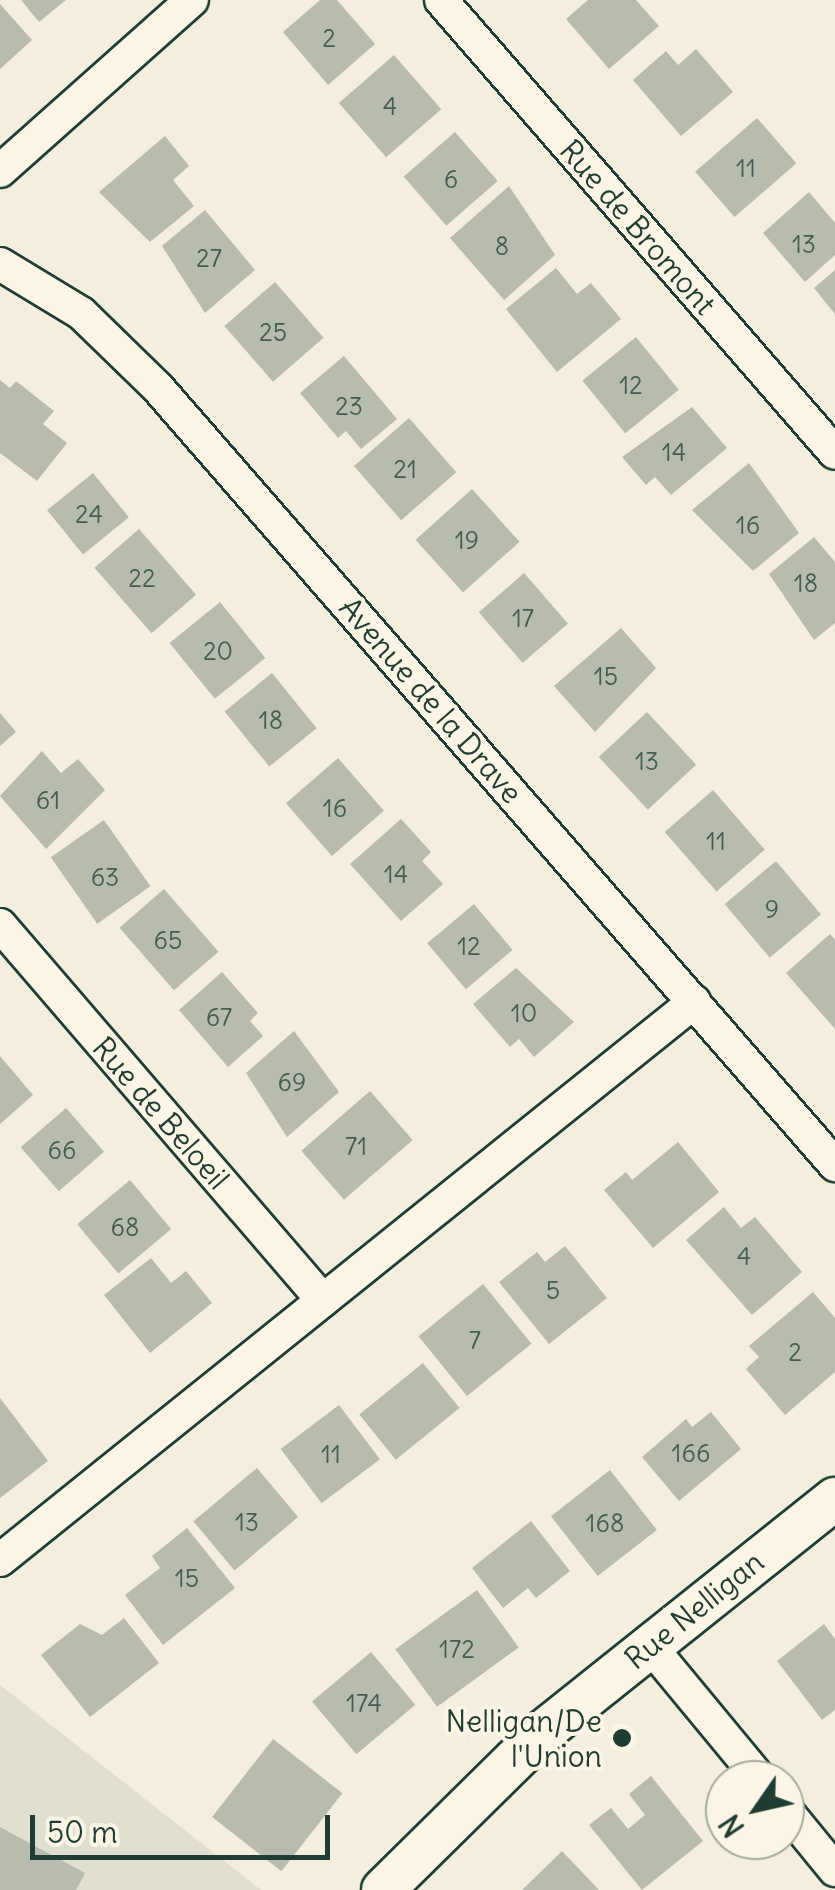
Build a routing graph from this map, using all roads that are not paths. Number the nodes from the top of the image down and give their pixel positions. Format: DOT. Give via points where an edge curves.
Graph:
graph roads {
  1 [pos="192,0"];
  2 [pos="441,0"];
  3 [pos="0,171"];
  4 [pos="0,264"];
  5 [pos="835,453"];
  6 [pos="0,925"];
  7 [pos="694,1002"];
  8 [pos="835,1165"];
  9 [pos="322,1300"];
  10 [pos="835,1498"];
  11 [pos="0,1560"];
  12 [pos="650,1646"];
  13 [pos="744,1760"];
  14 [pos="805,1833"];
  15 [pos="835,1870"];
  16 [pos="384,1890"];
  1 -- 3 [label="street"];
  2 -- 5 [label="street, Rue de Bromont"];
  4 -- 7 [label="street, Avenue de la Drave" via="81,313 145,374"];
  6 -- 9 [label="street, Rue de Beloeil"];
  7 -- 8 [label="street, Avenue de la Drave"];
  7 -- 9 [label="street"];
  9 -- 11 [label="street"];
  10 -- 12 [label="street, Rue Nelligan"];
  12 -- 13 [label="street"];
  12 -- 16 [label="street, Rue Nelligan" via="481,1787"];
  14 -- 15 [label="street"];
}
